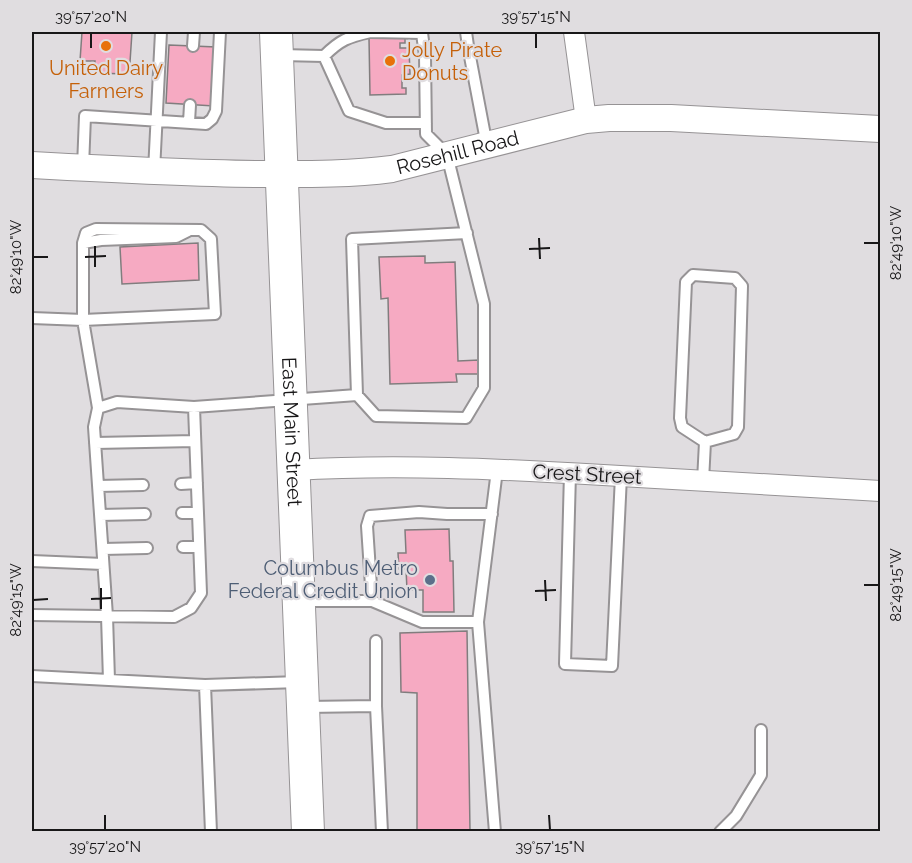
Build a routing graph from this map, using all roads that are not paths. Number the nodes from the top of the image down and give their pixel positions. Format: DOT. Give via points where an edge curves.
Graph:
graph roads {
  1 [pos="161,32"];
  2 [pos="194,32"];
  3 [pos="220,32"];
  4 [pos="370,32"];
  5 [pos="466,32"];
  6 [pos="574,32"];
  7 [pos="277,43"];
  8 [pos="193,46"];
  9 [pos="324,56"];
  10 [pos="190,105"];
  11 [pos="157,120"];
  12 [pos="586,120"];
  13 [pos="189,122"];
  14 [pos="426,123"];
  15 [pos="880,129"];
  16 [pos="487,146"];
  17 [pos="447,155"];
  18 [pos="32,165"];
  19 [pos="83,168"];
  20 [pos="154,171"];
  21 [pos="282,174"];
  22 [pos="467,233"];
  23 [pos="32,318"];
  24 [pos="83,320"];
  25 [pos="357,394"];
  26 [pos="291,400"];
  27 [pos="194,407"];
  28 [pos="98,408"];
  29 [pos="195,441"];
  30 [pos="705,442"];
  31 [pos="95,443"];
  32 [pos="294,470"];
  33 [pos="497,470"];
  34 [pos="570,473"];
  35 [pos="621,476"];
  36 [pos="702,481"];
  37 [pos="197,483"];
  38 [pos="181,484"];
  39 [pos="143,485"];
  40 [pos="98,486"];
  41 [pos="880,490"];
  42 [pos="182,513"];
  43 [pos="198,513"];
  44 [pos="145,514"];
  45 [pos="492,514"];
  46 [pos="100,515"];
  47 [pos="183,547"];
  48 [pos="199,547"];
  49 [pos="147,548"];
  50 [pos="103,549"];
  51 [pos="32,561"];
  52 [pos="104,564"];
  53 [pos="372,601"];
  54 [pos="299,602"];
  55 [pos="32,615"];
  56 [pos="107,616"];
  57 [pos="478,622"];
  58 [pos="376,641"];
  59 [pos="32,676"];
  60 [pos="109,680"];
  61 [pos="205,685"];
  62 [pos="302,694"];
  63 [pos="376,706"];
  64 [pos="761,730"];
  65 [pos="211,831"];
  66 [pos="308,831"];
  67 [pos="382,831"];
  68 [pos="495,831"];
  69 [pos="720,831"];
  1 -- 11 [label="lane"];
  2 -- 8 [label="lane"];
  3 -- 13 [label="lane" via="216,111 206,124"];
  4 -- 9 [label="lane" via="337,43"];
  4 -- 14 [label="lane" via="422,33"];
  5 -- 16 [label="lane"];
  6 -- 12 [label="street"];
  7 -- 9 [label="lane"];
  7 -- 21 [label="main road, East Main Street"];
  9 -- 14 [label="lane" via="349,111 386,123"];
  10 -- 13 [label="lane"];
  11 -- 13 [label="lane"];
  11 -- 19 [label="lane" via="85,116"];
  11 -- 20 [label="lane"];
  12 -- 15 [label="street, Rosehill Road" via="670,118"];
  12 -- 16 [label="street, Rosehill Road"];
  14 -- 17 [label="lane" via="426,134"];
  16 -- 17 [label="street, Rosehill Road"];
  17 -- 21 [label="street, Rosehill Road" via="392,169"];
  17 -- 22 [label="lane"];
  18 -- 19 [label="street, Rosehill Road"];
  19 -- 20 [label="street, Rosehill Road"];
  20 -- 21 [label="street, Rosehill Road"];
  21 -- 26 [label="main road, East Main Street"];
  22 -- 25 [label="lane" via="352,239"];
  22 -- 25 [label="lane" via="484,304 484,388 465,418 376,416"];
  23 -- 24 [label="lane"];
  24 -- 24 [label="lane" via="83,243 87,233 96,229 201,230 211,239 215,314"];
  24 -- 28 [label="lane"];
  25 -- 26 [label="lane"];
  26 -- 27 [label="lane"];
  26 -- 32 [label="main road, East Main Street"];
  27 -- 28 [label="lane" via="117,402"];
  27 -- 29 [label="lane"];
  28 -- 31 [label="lane"];
  29 -- 31 [label="lane"];
  29 -- 37 [label="lane"];
  30 -- 30 [label="lane" via="734,434 738,427 742,286 735,278 693,275 686,282 680,417 682,427"];
  30 -- 36 [label="lane"];
  31 -- 40 [label="lane"];
  32 -- 33 [label="street, Crest Street"];
  32 -- 54 [label="main road, East Main Street"];
  33 -- 34 [label="street, Crest Street"];
  33 -- 45 [label="lane"];
  34 -- 35 [label="street, Crest Street"];
  34 -- 35 [label="lane" via="565,664 612,666"];
  35 -- 36 [label="street, Crest Street"];
  36 -- 41 [label="street, Crest Street"];
  37 -- 38 [label="lane"];
  37 -- 43 [label="lane"];
  39 -- 40 [label="lane"];
  40 -- 46 [label="lane"];
  42 -- 43 [label="lane"];
  43 -- 48 [label="lane"];
  44 -- 46 [label="lane"];
  45 -- 53 [label="lane" via="419,512 370,516 367,526"];
  45 -- 57 [label="lane"];
  46 -- 50 [label="lane"];
  47 -- 48 [label="lane"];
  48 -- 56 [label="lane" via="201,593 191,608 174,616"];
  49 -- 50 [label="lane"];
  50 -- 52 [label="lane"];
  51 -- 52 [label="lane"];
  52 -- 56 [label="lane"];
  53 -- 54 [label="lane"];
  53 -- 57 [label="lane" via="422,622"];
  54 -- 62 [label="main road, East Main Street"];
  55 -- 56 [label="lane"];
  56 -- 60 [label="lane"];
  57 -- 68 [label="lane"];
  58 -- 63 [label="lane"];
  59 -- 60 [label="lane"];
  60 -- 61 [label="lane"];
  61 -- 62 [label="lane"];
  61 -- 65 [label="lane"];
  62 -- 63 [label="lane"];
  62 -- 66 [label="main road, East Main Street"];
  63 -- 67 [label="lane"];
  64 -- 69 [label="lane" via="761,775 736,816"];
}
